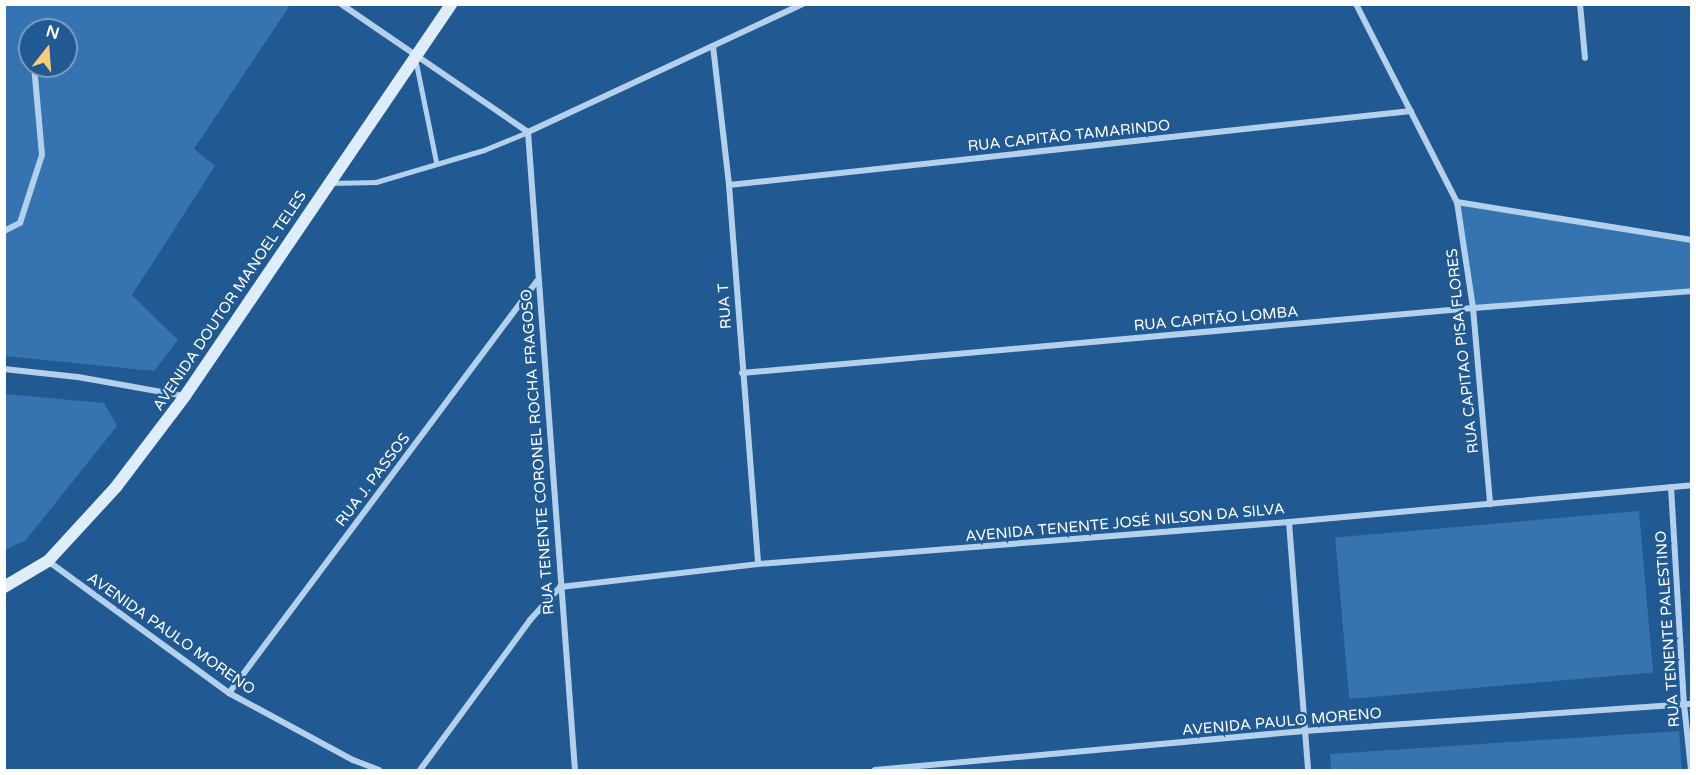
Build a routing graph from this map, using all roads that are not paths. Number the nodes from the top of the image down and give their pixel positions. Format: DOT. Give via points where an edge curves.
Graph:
graph roads {
  1 [pos="340,4"];
  2 [pos="451,4"];
  3 [pos="803,4"];
  4 [pos="1356,4"];
  5 [pos="1580,4"];
  6 [pos="713,46"];
  7 [pos="415,54"];
  8 [pos="1585,58"];
  9 [pos="35,78"];
  10 [pos="1411,111"];
  11 [pos="528,132"];
  12 [pos="437,164"];
  13 [pos="328,183"];
  14 [pos="729,185"];
  15 [pos="1457,202"];
  16 [pos="4,231"];
  17 [pos="1692,240"];
  18 [pos="537,281"];
  19 [pos="1692,291"];
  20 [pos="1473,308"];
  21 [pos="4,369"];
  22 [pos="742,373"];
  23 [pos="185,396"];
  24 [pos="1692,485"];
  25 [pos="1671,487"];
  26 [pos="1490,504"];
  27 [pos="1289,522"];
  28 [pos="48,561"];
  29 [pos="758,564"];
  30 [pos="4,587"];
  31 [pos="560,587"];
  32 [pos="228,693"];
  33 [pos="1684,704"];
  34 [pos="1692,704"];
  35 [pos="1304,731"];
  36 [pos="379,771"];
  37 [pos="420,771"];
  38 [pos="575,771"];
  39 [pos="874,771"];
  40 [pos="1308,771"];
  41 [pos="1691,771"];
  1 -- 7 [label="street"];
  2 -- 7 [label="main road, AVENIDA DOUTOR MANOEL TELES"];
  3 -- 6 [label="street"];
  4 -- 10 [label="street, RUA CAPITAO PISA FLORES"];
  5 -- 8 [label="street"];
  6 -- 11 [label="street"];
  6 -- 14 [label="street, RUA T"];
  7 -- 11 [label="street"];
  7 -- 12 [label="lane"];
  7 -- 13 [label="main road, AVENIDA DOUTOR MANOEL TELES"];
  9 -- 16 [label="street" via="42,155 20,223"];
  10 -- 14 [label="street, RUA CAPITÃO TAMARINDO"];
  10 -- 15 [label="street, RUA CAPITAO PISA FLORES"];
  11 -- 12 [label="lane"];
  11 -- 18 [label="street, RUA TENENTE CORONEL ROCHA FRAGOSO"];
  12 -- 13 [label="lane" via="376,182"];
  13 -- 23 [label="main road, AVENIDA DOUTOR MANOEL TELES"];
  14 -- 22 [label="street, RUA T"];
  15 -- 17 [label="street"];
  15 -- 20 [label="street, RUA CAPITAO PISA FLORES"];
  18 -- 31 [label="street, RUA TENENTE CORONEL ROCHA FRAGOSO"];
  18 -- 32 [label="street, RUA J. PASSOS"];
  19 -- 20 [label="street, RUA CAPITÃO LOMBA"];
  20 -- 22 [label="street, RUA CAPITÃO LOMBA"];
  20 -- 26 [label="street, RUA CAPITAO PISA FLORES"];
  21 -- 23 [label="street"];
  22 -- 29 [label="street, RUA T"];
  23 -- 28 [label="main road, AVENIDA DOUTOR MANOEL TELES" via="116,487"];
  24 -- 25 [label="street, AVENIDA TENENTE JOSÉ NILSON DA SILVA"];
  25 -- 26 [label="street, AVENIDA TENENTE JOSÉ NILSON DA SILVA"];
  25 -- 33 [label="street, RUA TENENTE PALESTINO"];
  26 -- 27 [label="street, AVENIDA TENENTE JOSÉ NILSON DA SILVA"];
  27 -- 29 [label="street, AVENIDA TENENTE JOSÉ NILSON DA SILVA"];
  27 -- 35 [label="street"];
  28 -- 30 [label="main road, AVENIDA DOUTOR MANOEL TELES"];
  28 -- 32 [label="street, AVENIDA PAULO MORENO"];
  29 -- 31 [label="street, AVENIDA TENENTE JOSÉ NILSON DA SILVA"];
  31 -- 37 [label="street" via="530,620"];
  31 -- 38 [label="street, RUA TENENTE CORONEL ROCHA FRAGOSO"];
  32 -- 36 [label="street, AVENIDA PAULO MORENO"];
  33 -- 34 [label="street, AVENIDA PAULO MORENO"];
  33 -- 35 [label="street, AVENIDA PAULO MORENO"];
  33 -- 41 [label="street, RUA TENENTE PALESTINO"];
  35 -- 39 [label="street, AVENIDA PAULO MORENO"];
  35 -- 40 [label="street"];
}
